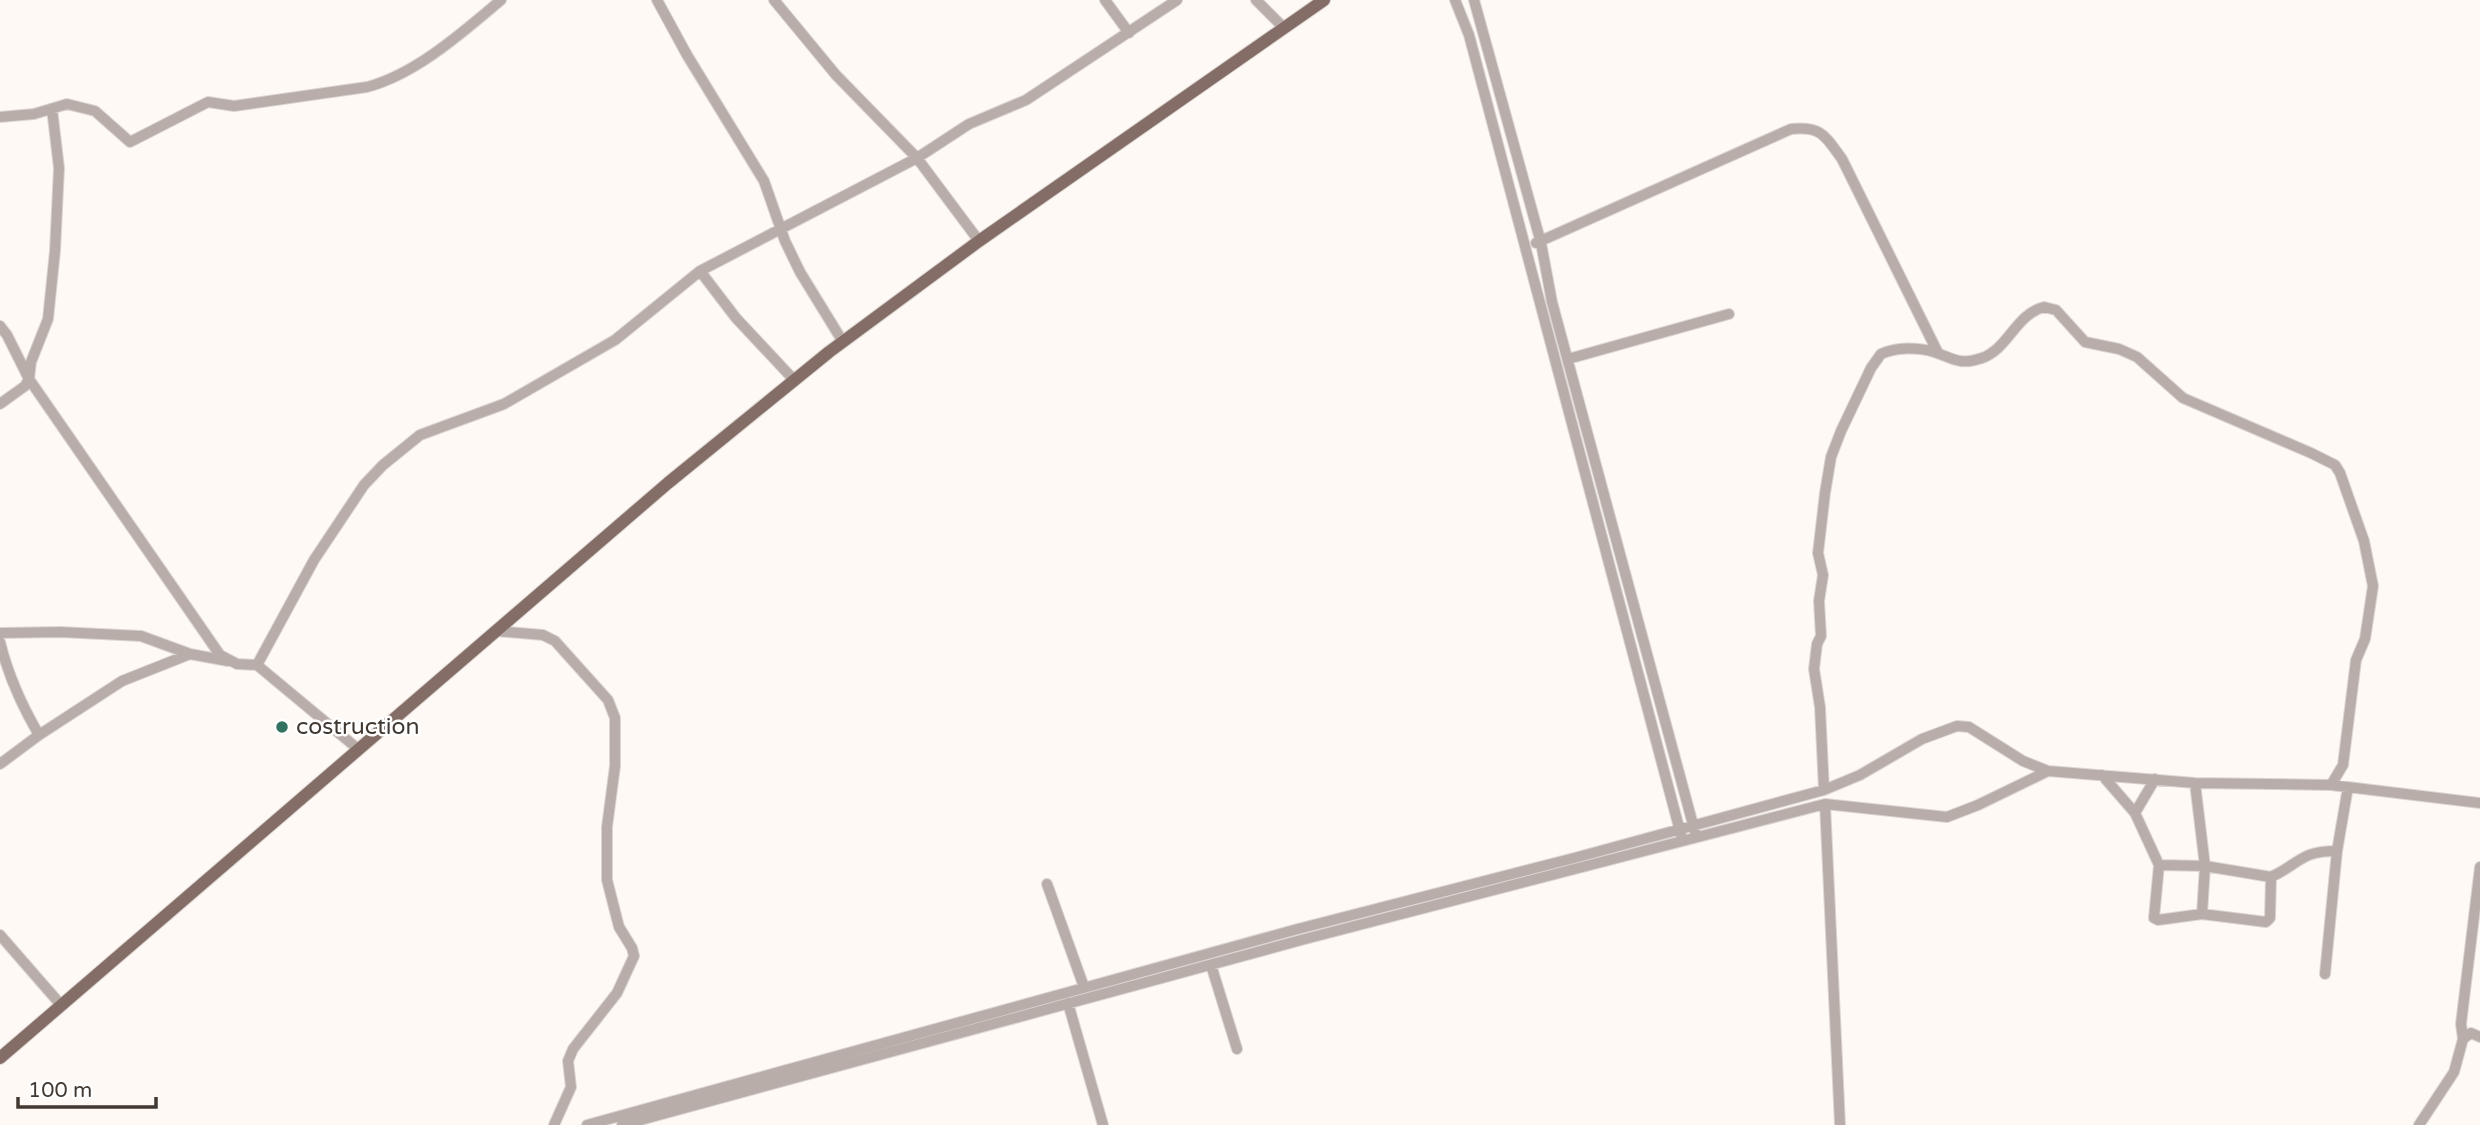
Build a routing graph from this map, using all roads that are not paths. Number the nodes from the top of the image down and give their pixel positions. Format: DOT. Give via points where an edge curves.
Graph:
graph roads {
  1 [pos="501,0"];
  2 [pos="657,0"];
  3 [pos="774,0"];
  4 [pos="1105,0"];
  5 [pos="1177,0"];
  6 [pos="1256,0"];
  7 [pos="1324,0"];
  8 [pos="1455,0"];
  9 [pos="1474,0"];
  10 [pos="1284,27"];
  11 [pos="1129,33"];
  12 [pos="52,109"];
  13 [pos="0,117"];
  14 [pos="917,158"];
  15 [pos="780,228"];
  16 [pos="979,241"];
  17 [pos="1541,243"];
  18 [pos="1524,244"];
  19 [pos="700,271"];
  20 [pos="1729,314"];
  21 [pos="0,326"];
  22 [pos="843,342"];
  23 [pos="1938,353"];
  24 [pos="1567,359"];
  25 [pos="29,379"];
  26 [pos="794,380"];
  27 [pos="0,404"];
  28 [pos="495,631"];
  29 [pos="0,633"];
  30 [pos="0,642"];
  31 [pos="190,654"];
  32 [pos="230,661"];
  33 [pos="257,665"];
  34 [pos="39,735"];
  35 [pos="358,749"];
  36 [pos="0,764"];
  37 [pos="2048,771"];
  38 [pos="2102,775"];
  39 [pos="2155,779"];
  40 [pos="2194,783"];
  41 [pos="2331,785"];
  42 [pos="2348,787"];
  43 [pos="1824,790"];
  44 [pos="2480,803"];
  45 [pos="1825,804"];
  46 [pos="2135,813"];
  47 [pos="1693,826"];
  48 [pos="1680,829"];
  49 [pos="1696,838"];
  50 [pos="1682,842"];
  51 [pos="2337,851"];
  52 [pos="2159,865"];
  53 [pos="2205,866"];
  54 [pos="2480,867"];
  55 [pos="2271,877"];
  56 [pos="1047,884"];
  57 [pos="2202,914"];
  58 [pos="0,935"];
  59 [pos="1211,965"];
  60 [pos="2325,974"];
  61 [pos="1084,987"];
  62 [pos="1068,1003"];
  63 [pos="61,1005"];
  64 [pos="2471,1036"];
  65 [pos="1237,1049"];
  66 [pos="0,1058"];
  67 [pos="554,1125"];
  68 [pos="587,1125"];
  69 [pos="622,1125"];
  70 [pos="1103,1125"];
  71 [pos="1840,1125"];
  72 [pos="2419,1125"];
  1 -- 12 [label="street" via="414,68 368,87 234,106 208,102 130,142 95,111 67,104"];
  2 -- 15 [label="street" via="764,181"];
  3 -- 14 [label="street" via="836,75"];
  4 -- 11 [label="street"];
  5 -- 11 [label="street"];
  6 -- 10 [label="street"];
  7 -- 10 [label="main road"];
  8 -- 18 [label="street" via="1469,35"];
  9 -- 17 [label="street"];
  10 -- 16 [label="main road"];
  11 -- 14 [label="street" via="1026,100 969,124"];
  12 -- 13 [label="street"];
  12 -- 25 [label="street" via="59,168 55,251 48,320"];
  14 -- 15 [label="street"];
  14 -- 16 [label="street"];
  15 -- 19 [label="street"];
  15 -- 22 [label="street" via="800,272"];
  16 -- 22 [label="main road"];
  17 -- 18 [label="street"];
  17 -- 23 [label="street" via="1791,129 1809,128 1826,137 1842,159"];
  17 -- 24 [label="street"];
  18 -- 48 [label="street"];
  19 -- 26 [label="street"];
  19 -- 33 [label="street" via="615,340 504,404 420,435 383,465 314,559"];
  20 -- 24 [label="street"];
  21 -- 25 [label="street"];
  22 -- 26 [label="main road"];
  23 -- 41 [label="street" via="1948,360 1982,358 2026,316 2037,308 2050,307 2085,342 2137,357 2183,398 2335,465 2351,499 2373,586 2365,639 2356,660 2343,765"];
  23 -- 43 [label="street" via="1908,349 1877,357 1831,457 1818,553 1823,582 1821,636 1814,660"];
  24 -- 47 [label="street"];
  25 -- 27 [label="street"];
  25 -- 32 [label="street" via="220,655"];
  26 -- 28 [label="main road"];
  28 -- 35 [label="main road"];
  28 -- 67 [label="street" via="550,637 608,700 615,718 607,880 619,927 634,957 617,993 573,1049 568,1061 571,1087"];
  29 -- 31 [label="street" via="141,636"];
  30 -- 34 [label="street" via="23,709"];
  31 -- 32 [label="street"];
  31 -- 34 [label="street" via="122,681"];
  32 -- 33 [label="street"];
  33 -- 35 [label="street"];
  34 -- 36 [label="street"];
  35 -- 63 [label="main road"];
  37 -- 38 [label="street"];
  37 -- 43 [label="street" via="1969,727 1957,726"];
  37 -- 45 [label="street" via="1947,817"];
  38 -- 39 [label="street"];
  38 -- 46 [label="street"];
  39 -- 40 [label="street"];
  39 -- 46 [label="street"];
  40 -- 41 [label="street"];
  40 -- 53 [label="street"];
  41 -- 42 [label="street"];
  42 -- 44 [label="street"];
  42 -- 51 [label="street"];
  43 -- 47 [label="street"];
  45 -- 49 [label="street"];
  45 -- 71 [label="street"];
  46 -- 52 [label="street"];
  47 -- 48 [label="street"];
  47 -- 49 [label="street"];
  48 -- 50 [label="street"];
  48 -- 61 [label="street"];
  49 -- 50 [label="street"];
  50 -- 59 [label="street"];
  51 -- 55 [label="street" via="2308,854"];
  51 -- 60 [label="street"];
  52 -- 53 [label="street"];
  52 -- 57 [label="street" via="2154,918"];
  53 -- 55 [label="street"];
  53 -- 57 [label="street"];
  54 -- 64 [label="street" via="2461,1024"];
  55 -- 57 [label="street" via="2270,918 2266,922"];
  56 -- 61 [label="street"];
  58 -- 63 [label="street"];
  59 -- 62 [label="street"];
  59 -- 65 [label="street"];
  61 -- 68 [label="street"];
  62 -- 69 [label="street"];
  62 -- 70 [label="street"];
  63 -- 66 [label="main road"];
  64 -- 72 [label="street" via="2454,1073"];
}
